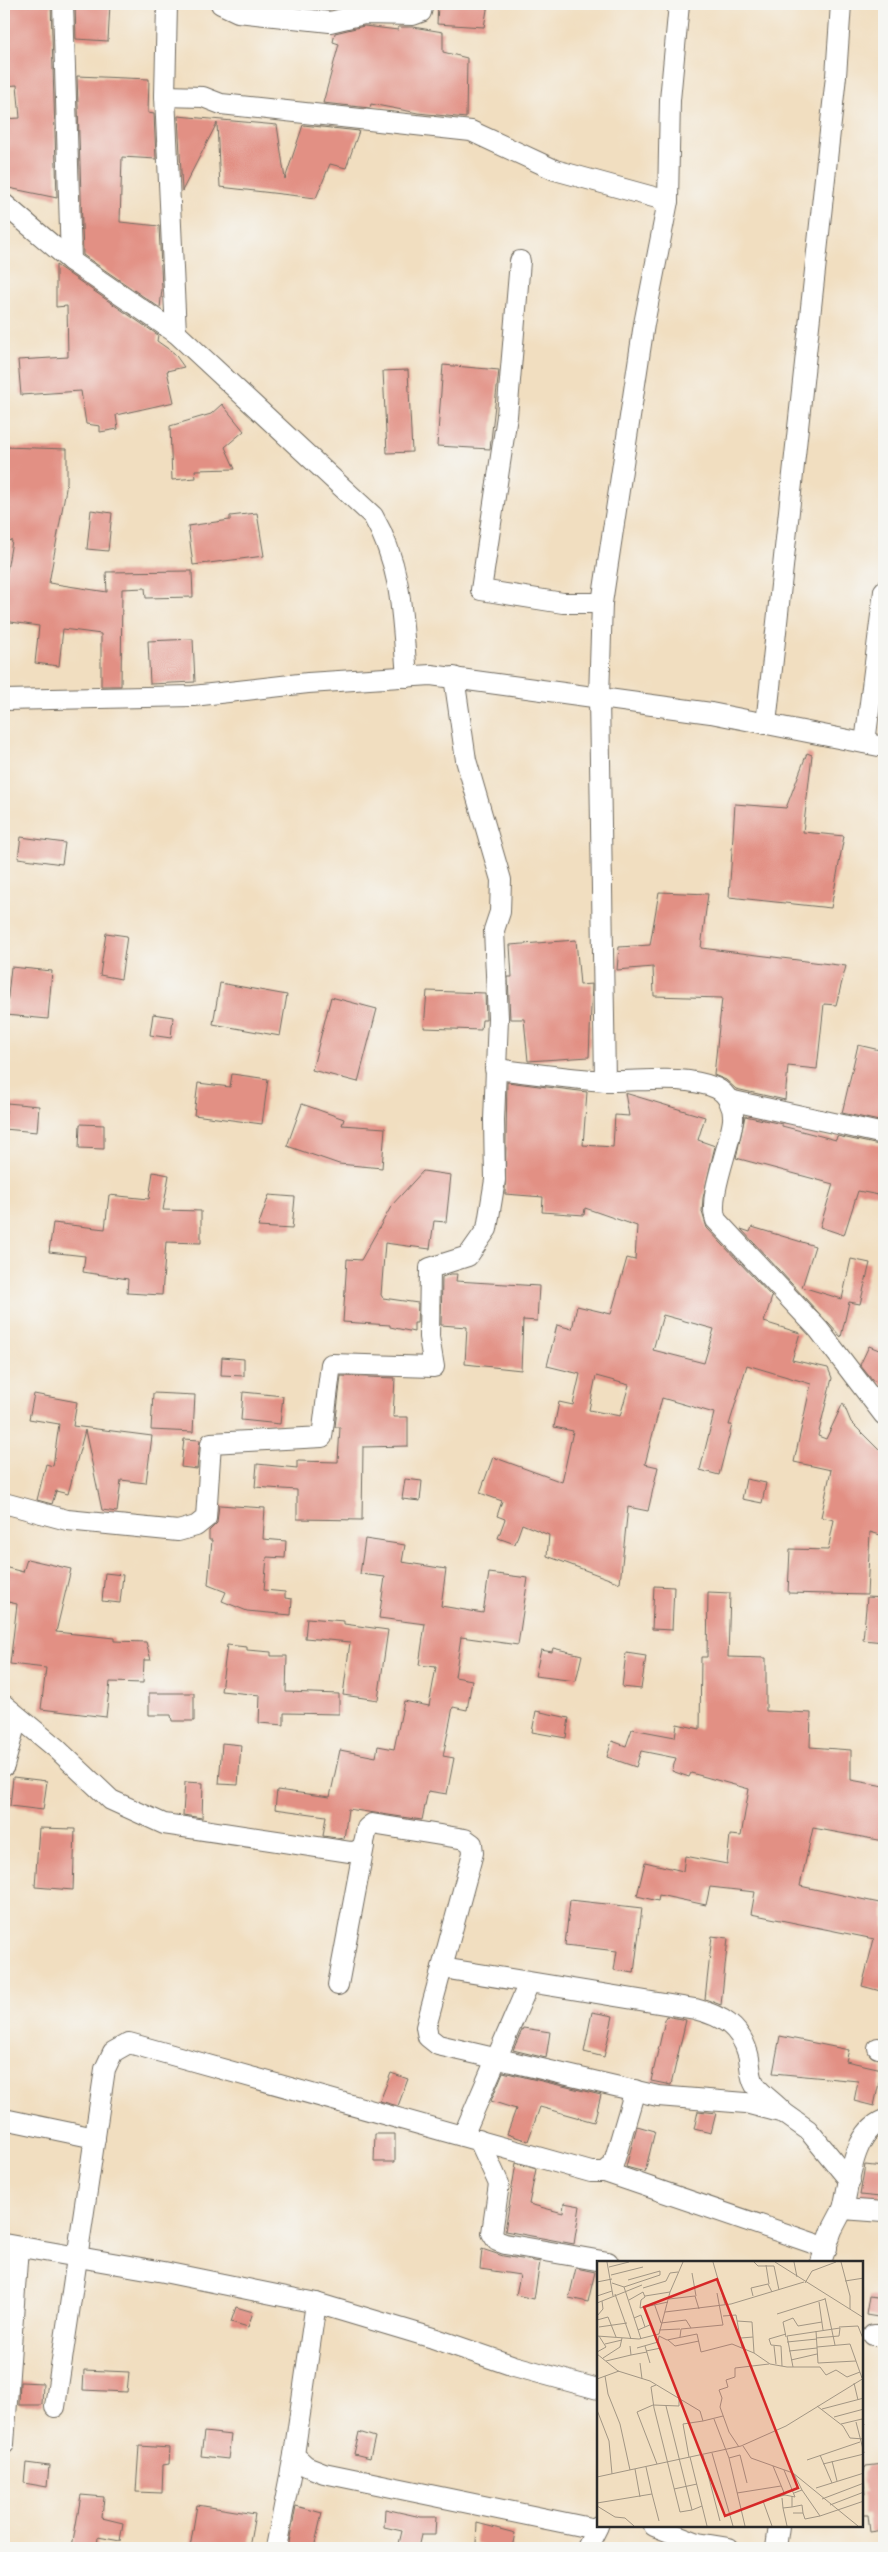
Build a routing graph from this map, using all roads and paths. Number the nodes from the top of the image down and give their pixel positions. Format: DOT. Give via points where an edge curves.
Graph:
graph roads {
  1 [pos="63,4"];
  2 [pos="167,4"];
  3 [pos="221,4"];
  4 [pos="423,4"];
  5 [pos="678,4"];
  6 [pos="841,4"];
  7 [pos="166,96"];
  8 [pos="668,201"];
  9 [pos="4,204"];
  10 [pos="71,260"];
  11 [pos="520,261"];
  12 [pos="176,333"];
  13 [pos="884,592"];
  14 [pos="602,603"];
  15 [pos="407,677"];
  16 [pos="454,678"];
  17 [pos="599,697"];
  18 [pos="4,700"];
  19 [pos="766,724"];
  20 [pos="875,745"];
  21 [pos="495,1069"];
  22 [pos="605,1080"];
  23 [pos="729,1100"];
  24 [pos="884,1134"];
  25 [pos="884,1415"];
  26 [pos="4,1503"];
  27 [pos="11,1711"];
  28 [pos="4,1766"];
  29 [pos="364,1846"];
  30 [pos="442,1968"];
  31 [pos="529,1983"];
  32 [pos="338,1985"];
  33 [pos="497,2058"];
  34 [pos="635,2090"];
  35 [pos="784,2114"];
  36 [pos="4,2119"];
  37 [pos="884,2120"];
  38 [pos="95,2138"];
  39 [pos="471,2138"];
  40 [pos="605,2172"];
  41 [pos="850,2181"];
  42 [pos="843,2209"];
  43 [pos="884,2212"];
  44 [pos="11,2246"];
  45 [pos="824,2255"];
  46 [pos="77,2256"];
  47 [pos="602,2261"];
  48 [pos="316,2303"];
  49 [pos="597,2389"];
  50 [pos="55,2407"];
  51 [pos="4,2444"];
  52 [pos="294,2456"];
  53 [pos="657,2527"];
  54 [pos="779,2527"];
  55 [pos="597,2528"];
  56 [pos="276,2548"];
  57 [pos="587,2548"];
  58 [pos="729,2548"];
  59 [pos="776,2548"];
  1 -- 10 [label="street"];
  2 -- 7 [label="street"];
  3 -- 4 [label="street" via="238,12 330,22 364,14 413,15 421,12"];
  5 -- 8 [label="street" via="670,100"];
  6 -- 19 [label="street"];
  7 -- 8 [label="street" via="203,97 222,104 471,132 555,170"];
  7 -- 12 [label="street"];
  8 -- 14 [label="street" via="644,324"];
  9 -- 10 [label="street"];
  10 -- 12 [label="street"];
  11 -- 14 [label="street" via="507,416 481,590 563,603"];
  12 -- 15 [label="street" via="373,516 384,534 398,577"];
  13 -- 20 [label="street"];
  14 -- 17 [label="street"];
  15 -- 16 [label="street"];
  15 -- 18 [label="street" via="308,682 193,696"];
  16 -- 17 [label="street"];
  16 -- 21 [label="street" via="466,760 501,880 500,912 494,930 498,1018"];
  17 -- 19 [label="street" via="702,711"];
  17 -- 22 [label="street"];
  19 -- 20 [label="street"];
  21 -- 22 [label="street"];
  21 -- 26 [label="street" via="495,1180 487,1229 468,1256 430,1268 429,1337 434,1367 331,1364 322,1437 210,1443 206,1518 196,1526 178,1531 67,1520"];
  22 -- 23 [label="street" via="688,1081 717,1089"];
  23 -- 24 [label="street"];
  23 -- 25 [label="street" via="733,1118 714,1199 716,1220 819,1330"];
  27 -- 28 [label="street"];
  27 -- 29 [label="street" via="111,1800 164,1824 350,1852"];
  29 -- 30 [label="street" via="367,1828 372,1824 465,1839 472,1844 473,1853"];
  29 -- 32 [label="street"];
  30 -- 31 [label="street"];
  30 -- 33 [label="street" via="426,2027 428,2037 438,2045"];
  31 -- 33 [label="street"];
  31 -- 35 [label="street" via="695,2009 722,2018 740,2035 756,2086"];
  33 -- 34 [label="street"];
  33 -- 39 [label="street"];
  34 -- 35 [label="street" via="658,2096 746,2103"];
  34 -- 40 [label="street" via="613,2165"];
  35 -- 41 [label="street" via="808,2130"];
  36 -- 38 [label="street"];
  37 -- 41 [label="street" via="872,2126 855,2154"];
  38 -- 39 [label="street" via="105,2069 113,2052 129,2043"];
  38 -- 46 [label="street"];
  39 -- 40 [label="street" via="590,2172"];
  39 -- 47 [label="street" via="499,2184 492,2233 497,2241"];
  40 -- 45 [label="street"];
  41 -- 42 [label="street"];
  42 -- 43 [label="street"];
  42 -- 45 [label="street"];
  44 -- 46 [label="street"];
  44 -- 51 [label="street"];
  46 -- 48 [label="street"];
  46 -- 50 [label="street"];
  48 -- 49 [label="street"];
  48 -- 52 [label="street"];
  52 -- 55 [label="street" via="306,2466 324,2473"];
  52 -- 56 [label="street"];
  53 -- 58 [label="street" via="698,2543"];
  54 -- 59 [label="street"];
  55 -- 57 [label="street"];
}
